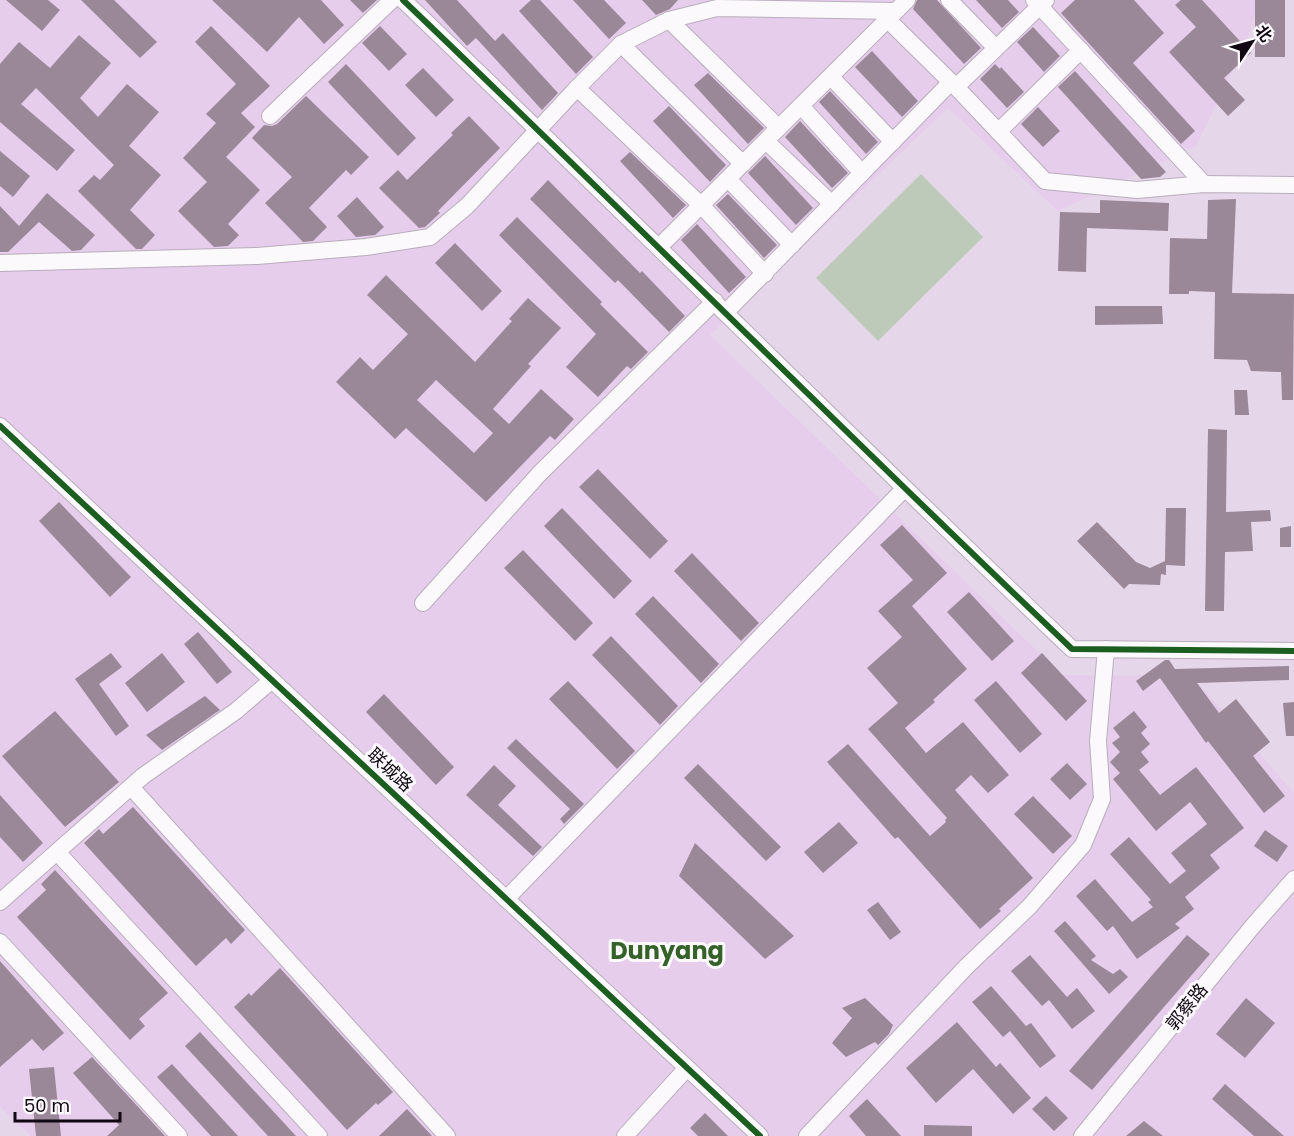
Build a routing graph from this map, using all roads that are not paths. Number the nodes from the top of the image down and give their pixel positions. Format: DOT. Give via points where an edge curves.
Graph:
graph roads {
  1 [pos="392,0"];
  2 [pos="403,0"];
  3 [pos="949,0"];
  4 [pos="1040,2"];
  5 [pos="897,10"];
  6 [pos="669,20"];
  7 [pos="621,44"];
  8 [pos="996,48"];
  9 [pos="1081,51"];
  10 [pos="831,77"];
  11 [pos="953,84"];
  12 [pos="577,88"];
  13 [pos="801,106"];
  14 [pos="270,116"];
  15 [pos="779,128"];
  16 [pos="538,129"];
  17 [pos="998,132"];
  18 [pos="766,141"];
  19 [pos="893,142"];
  20 [pos="743,164"];
  21 [pos="862,173"];
  22 [pos="728,179"];
  23 [pos="1204,184"];
  24 [pos="1294,185"];
  25 [pos="832,204"];
  26 [pos="701,205"];
  27 [pos="792,245"];
  28 [pos="659,247"];
  29 [pos="0,263"];
  30 [pos="765,274"];
  31 [pos="721,307"];
  32 [pos="0,426"];
  33 [pos="904,489"];
  34 [pos="423,603"];
  35 [pos="1106,649"];
  36 [pos="1294,651"];
  37 [pos="272,680"];
  38 [pos="131,787"];
  39 [pos="57,852"];
  40 [pos="1294,879"];
  41 [pos="506,899"];
  42 [pos="0,902"];
  43 [pos="0,942"];
  44 [pos="687,1068"];
  45 [pos="179,1136"];
  46 [pos="318,1136"];
  47 [pos="447,1136"];
  48 [pos="625,1136"];
  49 [pos="760,1136"];
  50 [pos="807,1136"];
  51 [pos="1082,1136"];
  1 -- 14 [label="street"];
  2 -- 16 [label="street"];
  3 -- 8 [label="street"];
  4 -- 8 [label="street"];
  4 -- 9 [label="street"];
  5 -- 6 [label="street" via="717,8"];
  5 -- 10 [label="street"];
  5 -- 11 [label="street"];
  6 -- 7 [label="street"];
  6 -- 15 [label="street"];
  7 -- 12 [label="street"];
  7 -- 20 [label="street"];
  8 -- 11 [label="street"];
  9 -- 17 [label="street"];
  9 -- 23 [label="street"];
  10 -- 13 [label="street"];
  10 -- 19 [label="street"];
  11 -- 17 [label="street"];
  11 -- 19 [label="street"];
  12 -- 16 [label="street"];
  12 -- 26 [label="street"];
  13 -- 15 [label="street"];
  13 -- 21 [label="street"];
  15 -- 18 [label="street"];
  16 -- 28 [label="street"];
  16 -- 29 [label="street" via="467,206 430,237 366,248 257,256"];
  17 -- 23 [label="street" via="1046,181 1137,190"];
  18 -- 20 [label="street"];
  18 -- 25 [label="street"];
  19 -- 21 [label="street"];
  20 -- 22 [label="street"];
  21 -- 25 [label="street"];
  22 -- 26 [label="street"];
  22 -- 27 [label="street"];
  23 -- 24 [label="street"];
  25 -- 27 [label="street"];
  26 -- 28 [label="street"];
  26 -- 30 [label="street"];
  27 -- 30 [label="street"];
  28 -- 31 [label="street"];
  30 -- 31 [label="street"];
  31 -- 33 [label="street"];
  31 -- 34 [label="street" via="540,473"];
  32 -- 37 [label="street, 联城路"];
  33 -- 35 [label="street" via="1072,649"];
  33 -- 41 [label="street"];
  35 -- 36 [label="street"];
  35 -- 50 [label="street" via="1098,741 1102,799 1083,845 1029,907 967,966"];
  37 -- 38 [label="street" via="237,711"];
  37 -- 41 [label="street, 联城路"];
  38 -- 39 [label="street"];
  38 -- 47 [label="street"];
  39 -- 42 [label="street"];
  39 -- 46 [label="street"];
  40 -- 51 [label="street, 郭蔡路"];
  41 -- 44 [label="street, 联城路"];
  43 -- 45 [label="street"];
  44 -- 48 [label="street"];
  44 -- 49 [label="street, 联城路"];
}
